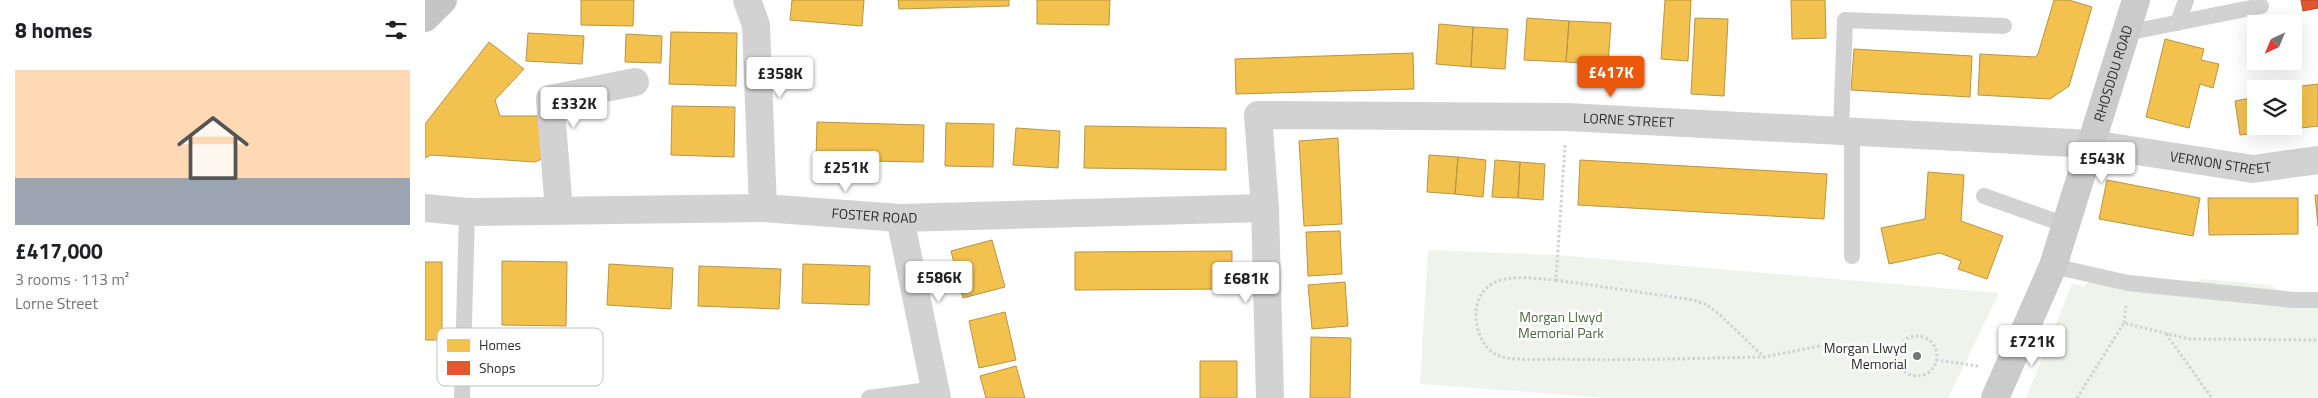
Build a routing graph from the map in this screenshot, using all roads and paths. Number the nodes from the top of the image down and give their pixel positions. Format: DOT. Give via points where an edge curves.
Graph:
graph roads {
  1 [pos="443,0"];
  2 [pos="747,0"];
  3 [pos="2136,0"];
  4 [pos="2186,0"];
  5 [pos="2261,6"];
  6 [pos="425,18"];
  7 [pos="2179,23"];
  8 [pos="2004,26"];
  9 [pos="2126,33"];
  10 [pos="635,82"];
  11 [pos="1567,117"];
  12 [pos="1847,131"];
  13 [pos="2092,144"];
  14 [pos="2318,160"];
  15 [pos="1984,196"];
  16 [pos="425,208"];
  17 [pos="763,208"];
  18 [pos="1265,208"];
  19 [pos="559,210"];
  20 [pos="467,212"];
  21 [pos="900,218"];
  22 [pos="2066,225"];
  23 [pos="1853,256"];
  24 [pos="2053,266"];
  25 [pos="1556,280"];
  26 [pos="2318,300"];
  27 [pos="464,328"];
  28 [pos="2166,334"];
  29 [pos="2318,340"];
  30 [pos="1897,354"];
  31 [pos="1764,357"];
  32 [pos="1936,360"];
  33 [pos="2007,371"];
  34 [pos="936,393"];
  35 [pos="869,398"];
  36 [pos="1270,398"];
  37 [pos="1995,398"];
  38 [pos="2077,398"];
  39 [pos="2212,398"];
  1 -- 6 [label="main road"];
  2 -- 17 [label="street" via="756,25"];
  3 -- 9 [label="main road, RHOSDDU ROAD"];
  4 -- 7 [label="lane"];
  5 -- 7 [label="lane"];
  7 -- 9 [label="lane"];
  8 -- 12 [label="lane" via="1845,20"];
  9 -- 13 [label="main road, RHOSDDU ROAD"];
  10 -- 19 [label="street" via="550,99"];
  11 -- 12 [label="street, LORNE STREET"];
  11 -- 18 [label="street, LORNE STREET" via="1257,115"];
  11 -- 25 [label="path"];
  12 -- 13 [label="street, LORNE STREET"];
  12 -- 23 [label="lane"];
  13 -- 14 [label="street, VERNON STREET" via="2253,169"];
  13 -- 22 [label="main road, RHOSDDU ROAD"];
  15 -- 22 [label="lane"];
  16 -- 20 [label="street, FOSTER ROAD"];
  17 -- 19 [label="street, FOSTER ROAD"];
  17 -- 21 [label="street, FOSTER ROAD"];
  18 -- 21 [label="street, FOSTER ROAD"];
  18 -- 36 [label="street"];
  19 -- 20 [label="street, FOSTER ROAD"];
  20 -- 27 [label="lane"];
  21 -- 34 [label="street"];
  22 -- 24 [label="main road, RHOSDDU ROAD"];
  24 -- 26 [label="lane" via="2129,283"];
  24 -- 33 [label="main road, RHOSDDU ROAD"];
  25 -- 31 [label="path" via="1693,300 1707,305"];
  25 -- 31 [label="path" via="1508,279 1489,286 1482,293 1477,312 1478,330 1487,348 1494,354 1513,358"];
  28 -- 29 [label="path" via="2189,340"];
  28 -- 38 [label="path" via="2124,323"];
  28 -- 39 [label="path"];
  30 -- 31 [label="path" via="1820,346"];
  30 -- 32 [label="path" via="1900,366 1911,374 1924,374"];
  30 -- 32 [label="path" via="1903,342 1920,336 1931,342"];
  32 -- 33 [label="path"];
  33 -- 37 [label="main road, RHOSDDU ROAD"];
  34 -- 35 [label="lane"];
}
